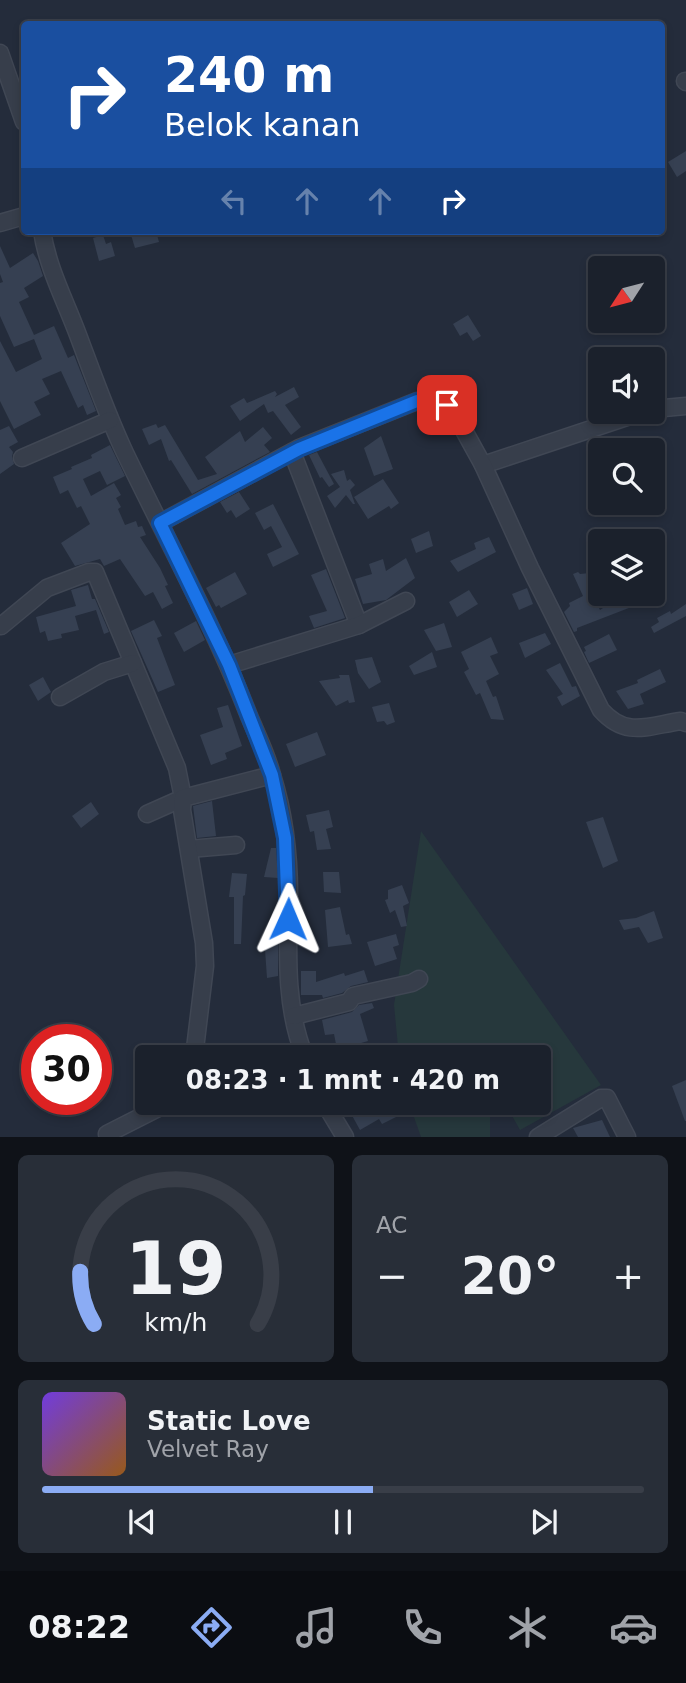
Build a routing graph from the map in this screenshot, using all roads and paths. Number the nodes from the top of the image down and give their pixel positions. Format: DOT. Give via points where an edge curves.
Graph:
graph roads {
  1 [pos="0,53"];
  2 [pos="21,113"];
  3 [pos="21,217"];
  4 [pos="0,223"];
  5 [pos="43,235"];
  6 [pos="686,406"];
  7 [pos="665,408"];
  8 [pos="110,420"];
  9 [pos="606,424"];
  10 [pos="292,452"];
  11 [pos="22,458"];
  12 [pos="483,465"];
  13 [pos="160,523"];
  14 [pos="406,601"];
  15 [pos="359,625"];
  16 [pos="1,626"];
  17 [pos="134,663"];
  18 [pos="229,665"];
  19 [pos="61,697"];
  20 [pos="686,723"];
  21 [pos="272,775"];
  22 [pos="183,799"];
  23 [pos="147,814"];
  24 [pos="236,845"];
  25 [pos="189,849"];
  26 [pos="419,979"];
  27 [pos="294,1016"];
  28 [pos="195,1045"];
  29 [pos="302,1045"];
  30 [pos="144,1115"];
  31 [pos="332,1115"];
  32 [pos="560,1131"];
  33 [pos="107,1133"];
  34 [pos="345,1137"];
  35 [pos="538,1137"];
  36 [pos="627,1137"];
  1 -- 2 [label="street"];
  3 -- 4 [label="street"];
  5 -- 8 [label="street" via="55,282"];
  6 -- 7 [label="street"];
  8 -- 11 [label="street"];
  8 -- 13 [label="street"];
  9 -- 12 [label="street"];
  10 -- 12 [label="street" via="400,407 435,401 447,405 456,416"];
  10 -- 13 [label="street"];
  10 -- 15 [label="street"];
  12 -- 20 [label="street" via="601,710 612,722 630,728"];
  13 -- 18 [label="street"];
  14 -- 15 [label="street"];
  15 -- 18 [label="street"];
  16 -- 17 [label="street" via="47,588 93,571"];
  17 -- 19 [label="street" via="97,676"];
  17 -- 22 [label="street" via="177,768"];
  18 -- 21 [label="street"];
  21 -- 22 [label="street"];
  21 -- 27 [label="street" via="285,838"];
  22 -- 23 [label="street"];
  22 -- 25 [label="street"];
  24 -- 25 [label="street"];
  25 -- 28 [label="street" via="205,966"];
  26 -- 27 [label="street"];
  27 -- 29 [label="street"];
  30 -- 33 [label="street"];
  31 -- 34 [label="street"];
  32 -- 35 [label="street"];
  32 -- 36 [label="street" via="607,1098"];
}
